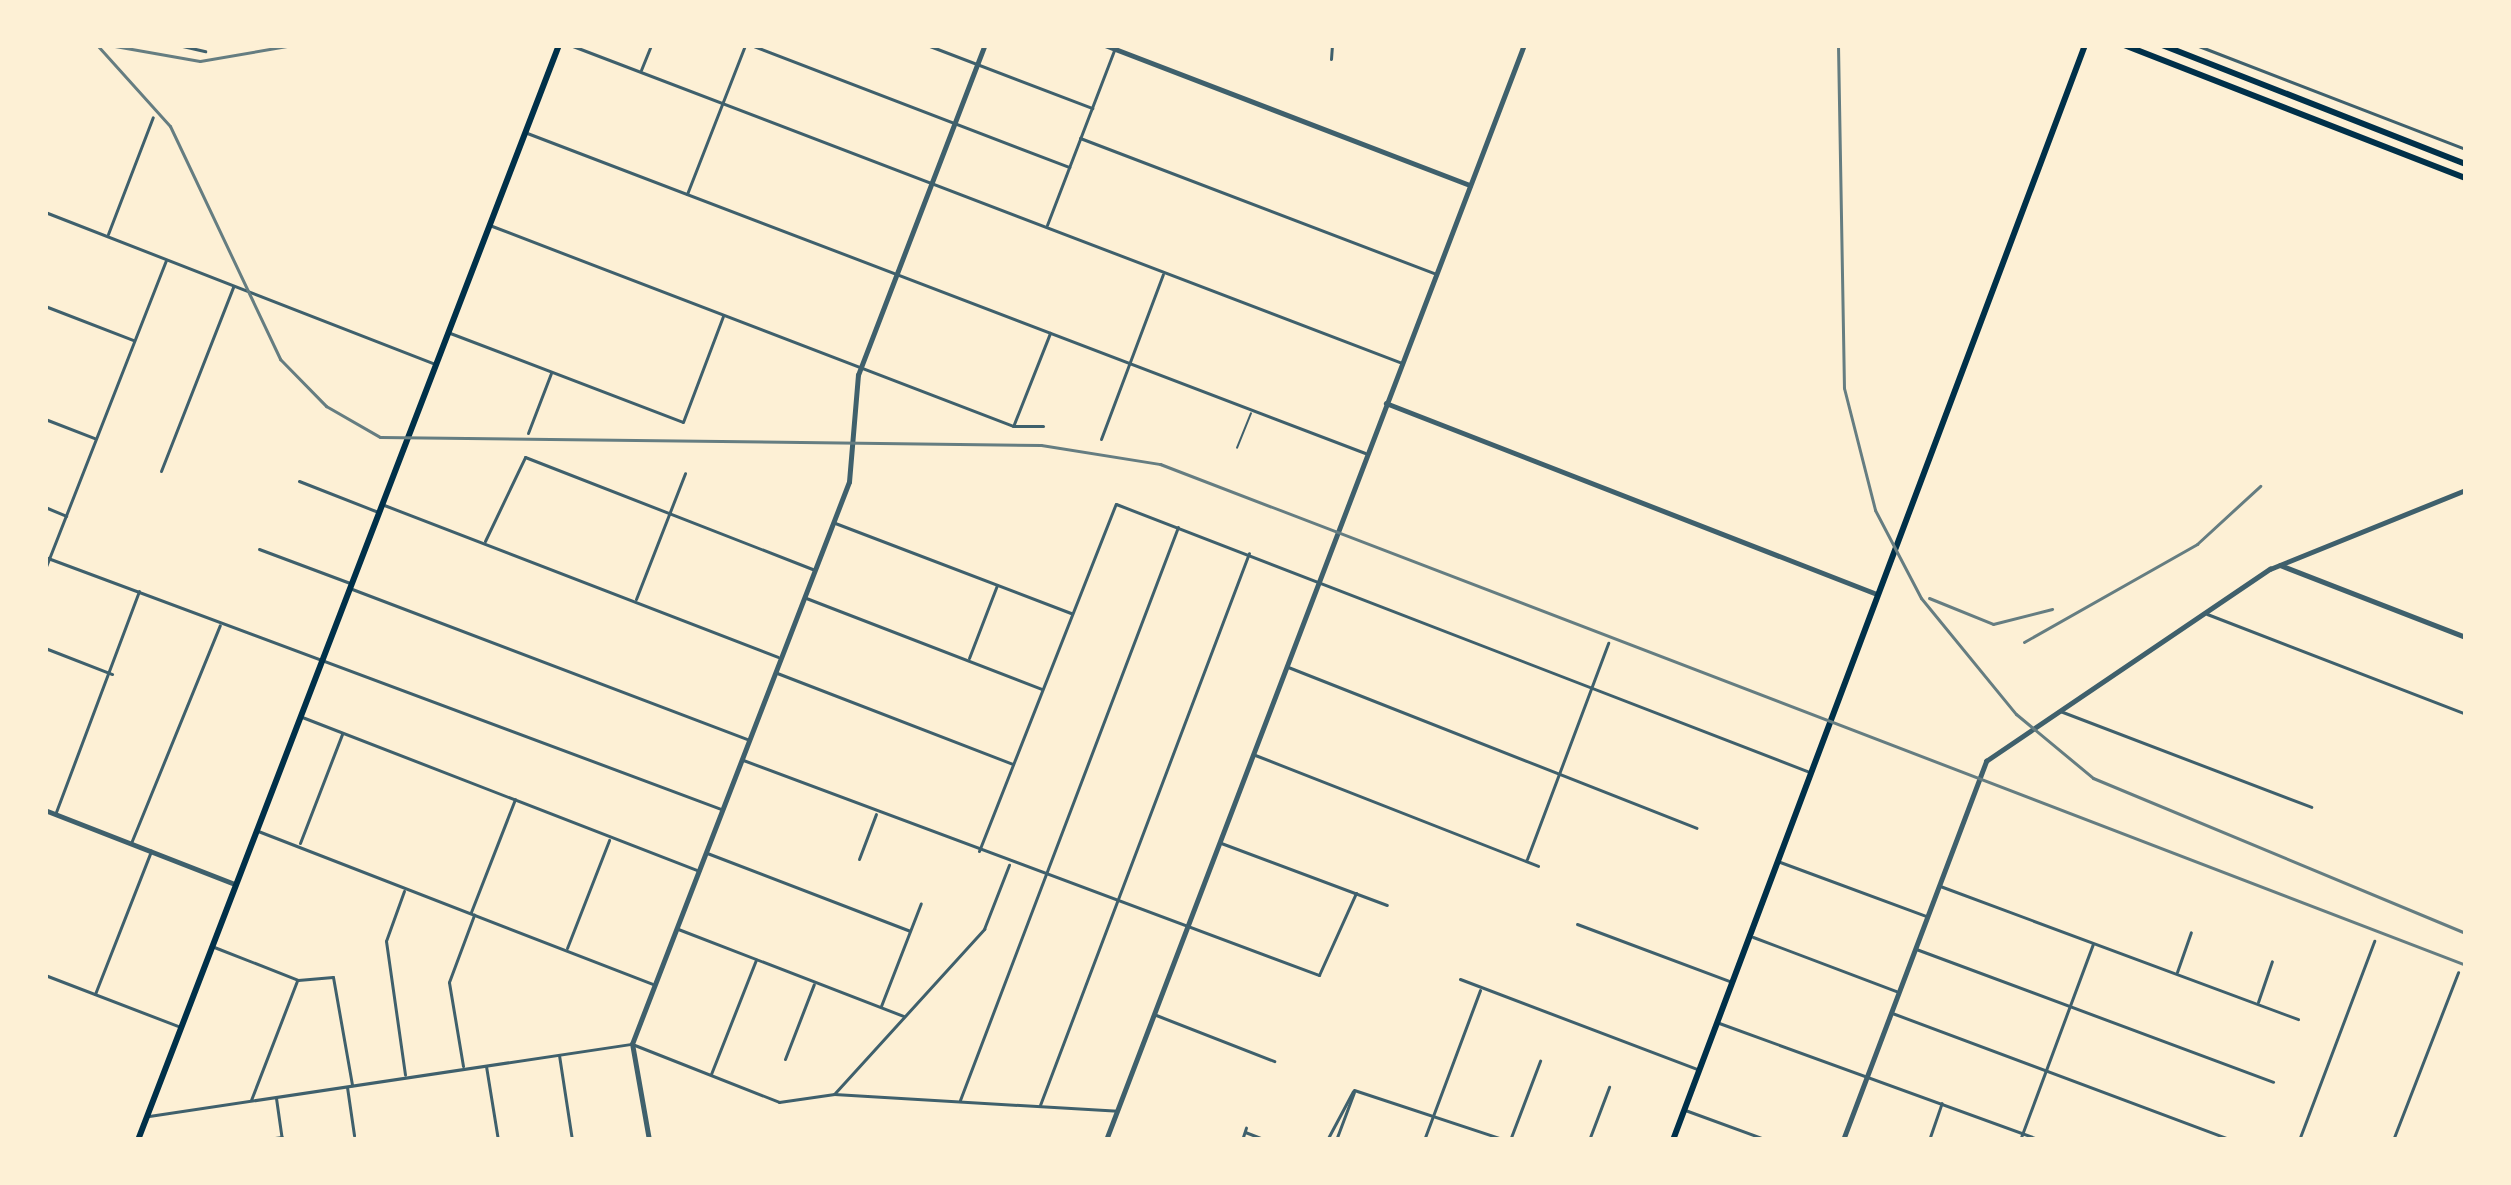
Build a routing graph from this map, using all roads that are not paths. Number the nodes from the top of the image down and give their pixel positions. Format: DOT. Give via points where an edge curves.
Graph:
graph roads {
  1 [pos="178,45"];
  2 [pos="560,45"];
  3 [pos="570,45"];
  4 [pos="651,45"];
  5 [pos="748,45"];
  6 [pos="927,45"];
  7 [pos="985,45"];
  8 [pos="1105,45"];
  9 [pos="1525,45"];
  10 [pos="2085,45"];
  11 [pos="2124,45"];
  12 [pos="2162,45"];
  13 [pos="2196,45"];
  14 [pos="1330,46"];
  15 [pos="1116,47"];
  16 [pos="206,51"];
  17 [pos="1331,59"];
  18 [pos="977,64"];
  19 [pos="640,72"];
  20 [pos="722,104"];
  21 [pos="1092,108"];
  22 [pos="153,117"];
  23 [pos="955,123"];
  24 [pos="526,133"];
  25 [pos="1080,138"];
  26 [pos="2466,149"];
  27 [pos="2464,162"];
  28 [pos="1069,167"];
  29 [pos="2466,178"];
  30 [pos="932,183"];
  31 [pos="1471,185"];
  32 [pos="687,195"];
  33 [pos="45,212"];
  34 [pos="490,225"];
  35 [pos="1046,226"];
  36 [pos="107,236"];
  37 [pos="166,259"];
  38 [pos="1164,272"];
  39 [pos="1436,274"];
  40 [pos="896,275"];
  41 [pos="233,285"];
  42 [pos="45,306"];
  43 [pos="724,314"];
  44 [pos="449,332"];
  45 [pos="1050,333"];
  46 [pos="134,341"];
  47 [pos="1130,363"];
  48 [pos="1402,363"];
  49 [pos="436,364"];
  50 [pos="861,366"];
  51 [pos="552,372"];
  52 [pos="1386,404"];
  53 [pos="1252,410"];
  54 [pos="45,419"];
  55 [pos="1013,426"];
  56 [pos="1043,426"];
  57 [pos="528,433"];
  58 [pos="96,439"];
  59 [pos="1101,439"];
  60 [pos="1237,448"];
  61 [pos="1367,454"];
  62 [pos="161,471"];
  63 [pos="685,473"];
  64 [pos="299,481"];
  65 [pos="2466,490"];
  66 [pos="45,508"];
  67 [pos="381,508"];
  68 [pos="668,514"];
  69 [pos="66,516"];
  70 [pos="833,522"];
  71 [pos="1178,526"];
  72 [pos="484,544"];
  73 [pos="259,549"];
  74 [pos="1249,553"];
  75 [pos="47,557"];
  76 [pos="2280,565"];
  77 [pos="45,569"];
  78 [pos="815,570"];
  79 [pos="1319,580"];
  80 [pos="997,585"];
  81 [pos="351,586"];
  82 [pos="139,591"];
  83 [pos="1876,594"];
  84 [pos="804,598"];
  85 [pos="636,601"];
  86 [pos="1071,613"];
  87 [pos="2206,613"];
  88 [pos="220,623"];
  89 [pos="2466,637"];
  90 [pos="1608,643"];
  91 [pos="45,648"];
  92 [pos="324,656"];
  93 [pos="781,658"];
  94 [pos="968,660"];
  95 [pos="1286,667"];
  96 [pos="775,672"];
  97 [pos="114,675"];
  98 [pos="1592,686"];
  99 [pos="1042,689"];
  100 [pos="2059,711"];
  101 [pos="2466,714"];
  102 [pos="301,717"];
  103 [pos="343,733"];
  104 [pos="749,740"];
  105 [pos="1253,754"];
  106 [pos="742,760"];
  107 [pos="1013,764"];
  108 [pos="1811,773"];
  109 [pos="1559,774"];
  110 [pos="515,799"];
  111 [pos="2311,807"];
  112 [pos="45,810"];
  113 [pos="722,810"];
  114 [pos="877,812"];
  115 [pos="55,814"];
  116 [pos="1696,828"];
  117 [pos="257,830"];
  118 [pos="610,837"];
  119 [pos="1220,842"];
  120 [pos="131,843"];
  121 [pos="299,846"];
  122 [pos="151,851"];
  123 [pos="979,851"];
  124 [pos="706,853"];
  125 [pos="859,860"];
  126 [pos="1526,861"];
  127 [pos="1778,861"];
  128 [pos="1010,862"];
  129 [pos="1538,866"];
  130 [pos="699,871"];
  131 [pos="1046,875"];
  132 [pos="236,884"];
  133 [pos="1938,885"];
  134 [pos="406,888"];
  135 [pos="1356,893"];
  136 [pos="1117,902"];
  137 [pos="921,903"];
  138 [pos="1387,905"];
  139 [pos="472,915"];
  140 [pos="1926,916"];
  141 [pos="1577,924"];
  142 [pos="1187,928"];
  143 [pos="676,929"];
  144 [pos="910,931"];
  145 [pos="2192,932"];
  146 [pos="1750,936"];
  147 [pos="2374,940"];
  148 [pos="2093,943"];
  149 [pos="212,946"];
  150 [pos="1914,949"];
  151 [pos="566,950"];
  152 [pos="756,960"];
  153 [pos="2272,961"];
  154 [pos="2458,972"];
  155 [pos="2176,974"];
  156 [pos="45,975"];
  157 [pos="298,980"];
  158 [pos="1460,980"];
  159 [pos="815,982"];
  160 [pos="1732,982"];
  161 [pos="654,985"];
  162 [pos="1481,988"];
  163 [pos="1898,992"];
  164 [pos="95,994"];
  165 [pos="2258,1004"];
  166 [pos="880,1007"];
  167 [pos="2070,1007"];
  168 [pos="1890,1012"];
  169 [pos="1154,1014"];
  170 [pos="904,1016"];
  171 [pos="2297,1019"];
  172 [pos="1718,1022"];
  173 [pos="181,1028"];
  174 [pos="632,1044"];
  175 [pos="558,1053"];
  176 [pos="785,1059"];
  177 [pos="1274,1061"];
  178 [pos="1540,1061"];
  179 [pos="486,1064"];
  180 [pos="463,1068"];
  181 [pos="1700,1070"];
  182 [pos="2046,1070"];
  183 [pos="711,1076"];
  184 [pos="1867,1076"];
  185 [pos="405,1077"];
  186 [pos="2273,1082"];
  187 [pos="349,1085"];
  188 [pos="1609,1087"];
  189 [pos="1354,1090"];
  190 [pos="834,1094"];
  191 [pos="275,1096"];
  192 [pos="251,1100"];
  193 [pos="959,1102"];
  194 [pos="1942,1103"];
  195 [pos="1039,1106"];
  196 [pos="1684,1110"];
  197 [pos="1118,1111"];
  198 [pos="1434,1113"];
  199 [pos="147,1116"];
  200 [pos="2022,1133"];
  201 [pos="354,1135"];
  202 [pos="282,1138"];
  203 [pos="138,1140"];
  204 [pos="261,1140"];
  205 [pos="498,1140"];
  206 [pos="572,1140"];
  207 [pos="649,1140"];
  208 [pos="1106,1140"];
  209 [pos="1242,1140"];
  210 [pos="1265,1140"];
  211 [pos="1327,1140"];
  212 [pos="1336,1140"];
  213 [pos="1424,1140"];
  214 [pos="1508,1140"];
  215 [pos="1589,1140"];
  216 [pos="1673,1140"];
  217 [pos="1767,1140"];
  218 [pos="1843,1140"];
  219 [pos="1928,1140"];
  220 [pos="2020,1140"];
  221 [pos="2041,1140"];
  222 [pos="2232,1140"];
  223 [pos="2299,1140"];
  224 [pos="2393,1140"];
  1 -- 16 [label="street"];
  2 -- 24 [label="main road"];
  3 -- 19 [label="street"];
  4 -- 19 [label="street"];
  5 -- 20 [label="street"];
  5 -- 23 [label="street"];
  6 -- 18 [label="street"];
  7 -- 18 [label="street"];
  8 -- 15 [label="street"];
  9 -- 31 [label="street"];
  10 -- 83 [label="main road"];
  11 -- 29 [label="main road"];
  12 -- 27 [label="main road"];
  13 -- 26 [label="street"];
  14 -- 17 [label="street"];
  15 -- 21 [label="street"];
  15 -- 31 [label="street"];
  18 -- 21 [label="street"];
  18 -- 23 [label="street"];
  19 -- 20 [label="street"];
  20 -- 30 [label="street"];
  20 -- 32 [label="street"];
  21 -- 25 [label="street"];
  22 -- 36 [label="street"];
  23 -- 28 [label="street"];
  23 -- 30 [label="street"];
  24 -- 32 [label="street"];
  24 -- 34 [label="main road"];
  25 -- 28 [label="street"];
  25 -- 39 [label="street"];
  28 -- 35 [label="street"];
  30 -- 35 [label="street"];
  30 -- 40 [label="street"];
  31 -- 39 [label="street"];
  32 -- 40 [label="street"];
  33 -- 36 [label="street"];
  34 -- 43 [label="street"];
  34 -- 44 [label="main road"];
  35 -- 38 [label="street"];
  36 -- 37 [label="street"];
  37 -- 41 [label="street"];
  37 -- 46 [label="street"];
  38 -- 47 [label="street"];
  38 -- 48 [label="street"];
  39 -- 48 [label="street"];
  40 -- 45 [label="street"];
  40 -- 50 [label="street"];
  41 -- 49 [label="street"];
  41 -- 62 [label="street"];
  42 -- 46 [label="street"];
  43 -- 50 [label="street"];
  43 -- 51 [label="street" via="683,422"];
  44 -- 49 [label="main road"];
  44 -- 51 [label="street"];
  45 -- 47 [label="street"];
  45 -- 55 [label="street"];
  46 -- 58 [label="street"];
  47 -- 53 [label="street"];
  47 -- 59 [label="street"];
  48 -- 52 [label="street"];
  49 -- 67 [label="main road"];
  50 -- 55 [label="street"];
  50 -- 70 [label="street" via="851,473"];
  51 -- 57 [label="street"];
  52 -- 61 [label="street"];
  52 -- 83 [label="street"];
  53 -- 60 [label="lane"];
  53 -- 61 [label="street"];
  54 -- 58 [label="street"];
  55 -- 56 [label="street"];
  58 -- 69 [label="street"];
  61 -- 79 [label="street"];
  63 -- 68 [label="street"];
  64 -- 67 [label="street"];
  65 -- 76 [label="street"];
  66 -- 69 [label="street"];
  67 -- 72 [label="street"];
  67 -- 81 [label="main road"];
  68 -- 72 [label="street" via="523,457"];
  68 -- 78 [label="street"];
  68 -- 85 [label="street"];
  69 -- 75 [label="street"];
  70 -- 78 [label="street"];
  70 -- 80 [label="street"];
  71 -- 74 [label="street"];
  71 -- 86 [label="street" via="1116,504"];
  71 -- 131 [label="street"];
  72 -- 85 [label="street"];
  73 -- 81 [label="street"];
  74 -- 79 [label="street"];
  74 -- 136 [label="street"];
  75 -- 77 [label="street"];
  75 -- 82 [label="street"];
  76 -- 87 [label="street"];
  76 -- 89 [label="street"];
  78 -- 84 [label="street"];
  79 -- 95 [label="street"];
  79 -- 98 [label="street"];
  80 -- 86 [label="street"];
  80 -- 94 [label="street"];
  81 -- 92 [label="main road"];
  81 -- 104 [label="street"];
  82 -- 88 [label="street"];
  82 -- 97 [label="street"];
  83 -- 108 [label="main road"];
  84 -- 93 [label="street"];
  84 -- 94 [label="street"];
  85 -- 93 [label="street"];
  86 -- 99 [label="street"];
  87 -- 100 [label="street"];
  87 -- 101 [label="street"];
  88 -- 92 [label="street"];
  88 -- 120 [label="street"];
  90 -- 98 [label="street"];
  91 -- 97 [label="street"];
  92 -- 102 [label="main road"];
  92 -- 113 [label="street"];
  93 -- 96 [label="street"];
  94 -- 99 [label="street"];
  95 -- 105 [label="street"];
  95 -- 109 [label="street"];
  96 -- 104 [label="street"];
  96 -- 107 [label="street"];
  97 -- 115 [label="street"];
  98 -- 108 [label="street"];
  98 -- 109 [label="street"];
  99 -- 107 [label="street"];
  100 -- 111 [label="street"];
  100 -- 133 [label="street" via="1986,761"];
  102 -- 103 [label="street"];
  102 -- 117 [label="main road"];
  103 -- 110 [label="street"];
  103 -- 121 [label="street"];
  104 -- 106 [label="street"];
  105 -- 119 [label="street"];
  105 -- 126 [label="street"];
  106 -- 113 [label="street"];
  106 -- 114 [label="street"];
  107 -- 123 [label="street"];
  108 -- 127 [label="main road"];
  109 -- 116 [label="street"];
  109 -- 126 [label="street"];
  110 -- 118 [label="street"];
  110 -- 139 [label="street"];
  112 -- 115 [label="street"];
  113 -- 124 [label="street"];
  114 -- 123 [label="street"];
  114 -- 125 [label="street"];
  115 -- 120 [label="street"];
  117 -- 121 [label="street"];
  117 -- 132 [label="main road"];
  118 -- 130 [label="street"];
  118 -- 151 [label="street"];
  119 -- 135 [label="street"];
  119 -- 142 [label="street"];
  120 -- 122 [label="street"];
  121 -- 134 [label="street"];
  122 -- 132 [label="street"];
  122 -- 164 [label="street"];
  123 -- 128 [label="street"];
  124 -- 130 [label="street"];
  124 -- 144 [label="street"];
  126 -- 129 [label="street"];
  127 -- 140 [label="street"];
  127 -- 146 [label="main road"];
  128 -- 131 [label="street"];
  128 -- 170 [label="street" via="984,928"];
  130 -- 143 [label="street"];
  131 -- 136 [label="street"];
  131 -- 193 [label="street"];
  132 -- 149 [label="main road"];
  133 -- 140 [label="street"];
  133 -- 148 [label="street"];
  134 -- 139 [label="street"];
  134 -- 185 [label="street" via="386,941"];
  135 -- 138 [label="street"];
  135 -- 142 [label="street" via="1319,975"];
  136 -- 142 [label="street"];
  136 -- 195 [label="street"];
  137 -- 144 [label="street"];
  139 -- 151 [label="street"];
  139 -- 180 [label="street" via="449,982"];
  140 -- 150 [label="street"];
  141 -- 160 [label="street"];
  142 -- 169 [label="street"];
  143 -- 152 [label="street"];
  143 -- 161 [label="street"];
  144 -- 166 [label="street"];
  145 -- 155 [label="street"];
  146 -- 160 [label="main road"];
  146 -- 163 [label="street"];
  147 -- 223 [label="street"];
  148 -- 155 [label="street"];
  148 -- 167 [label="street"];
  149 -- 157 [label="street"];
  149 -- 173 [label="main road"];
  150 -- 163 [label="street"];
  150 -- 167 [label="street"];
  151 -- 161 [label="street"];
  152 -- 159 [label="street"];
  152 -- 183 [label="street"];
  153 -- 165 [label="street"];
  154 -- 224 [label="street"];
  155 -- 165 [label="street"];
  156 -- 164 [label="street"];
  157 -- 187 [label="street" via="335,979"];
  157 -- 192 [label="street"];
  158 -- 162 [label="street"];
  159 -- 166 [label="street"];
  159 -- 176 [label="street"];
  160 -- 172 [label="main road"];
  161 -- 174 [label="street"];
  162 -- 181 [label="street"];
  162 -- 198 [label="street"];
  163 -- 168 [label="street"];
  164 -- 173 [label="street"];
  165 -- 171 [label="street"];
  166 -- 170 [label="street"];
  167 -- 182 [label="street"];
  167 -- 186 [label="street"];
  168 -- 182 [label="street"];
  168 -- 184 [label="street"];
  169 -- 177 [label="street"];
  169 -- 197 [label="street"];
  170 -- 190 [label="street"];
  172 -- 181 [label="main road"];
  172 -- 184 [label="street"];
  173 -- 199 [label="main road"];
  174 -- 175 [label="street"];
  174 -- 183 [label="street"];
  174 -- 207 [label="street"];
  175 -- 179 [label="street"];
  175 -- 206 [label="street"];
  178 -- 214 [label="street"];
  179 -- 180 [label="street"];
  179 -- 205 [label="street"];
  180 -- 185 [label="street"];
  181 -- 196 [label="main road"];
  182 -- 200 [label="street"];
  182 -- 222 [label="street"];
  183 -- 190 [label="street" via="779,1102"];
  184 -- 194 [label="street"];
  184 -- 218 [label="street"];
  185 -- 187 [label="street"];
  187 -- 191 [label="street"];
  187 -- 201 [label="street"];
  188 -- 215 [label="street"];
  189 -- 198 [label="street"];
  189 -- 211 [label="street"];
  189 -- 212 [label="street"];
  190 -- 193 [label="street"];
  191 -- 192 [label="street"];
  191 -- 202 [label="street"];
  192 -- 199 [label="street"];
  193 -- 195 [label="street"];
  194 -- 200 [label="street"];
  194 -- 219 [label="street"];
  195 -- 197 [label="street"];
  196 -- 216 [label="main road"];
  196 -- 217 [label="street"];
  197 -- 208 [label="street"];
  198 -- 213 [label="street"];
  198 -- 214 [label="street"];
  199 -- 203 [label="main road"];
  200 -- 220 [label="street"];
  200 -- 221 [label="street"];
  202 -- 204 [label="street"];
  209 -- 210 [label="street" via="1245,1130"];
}
